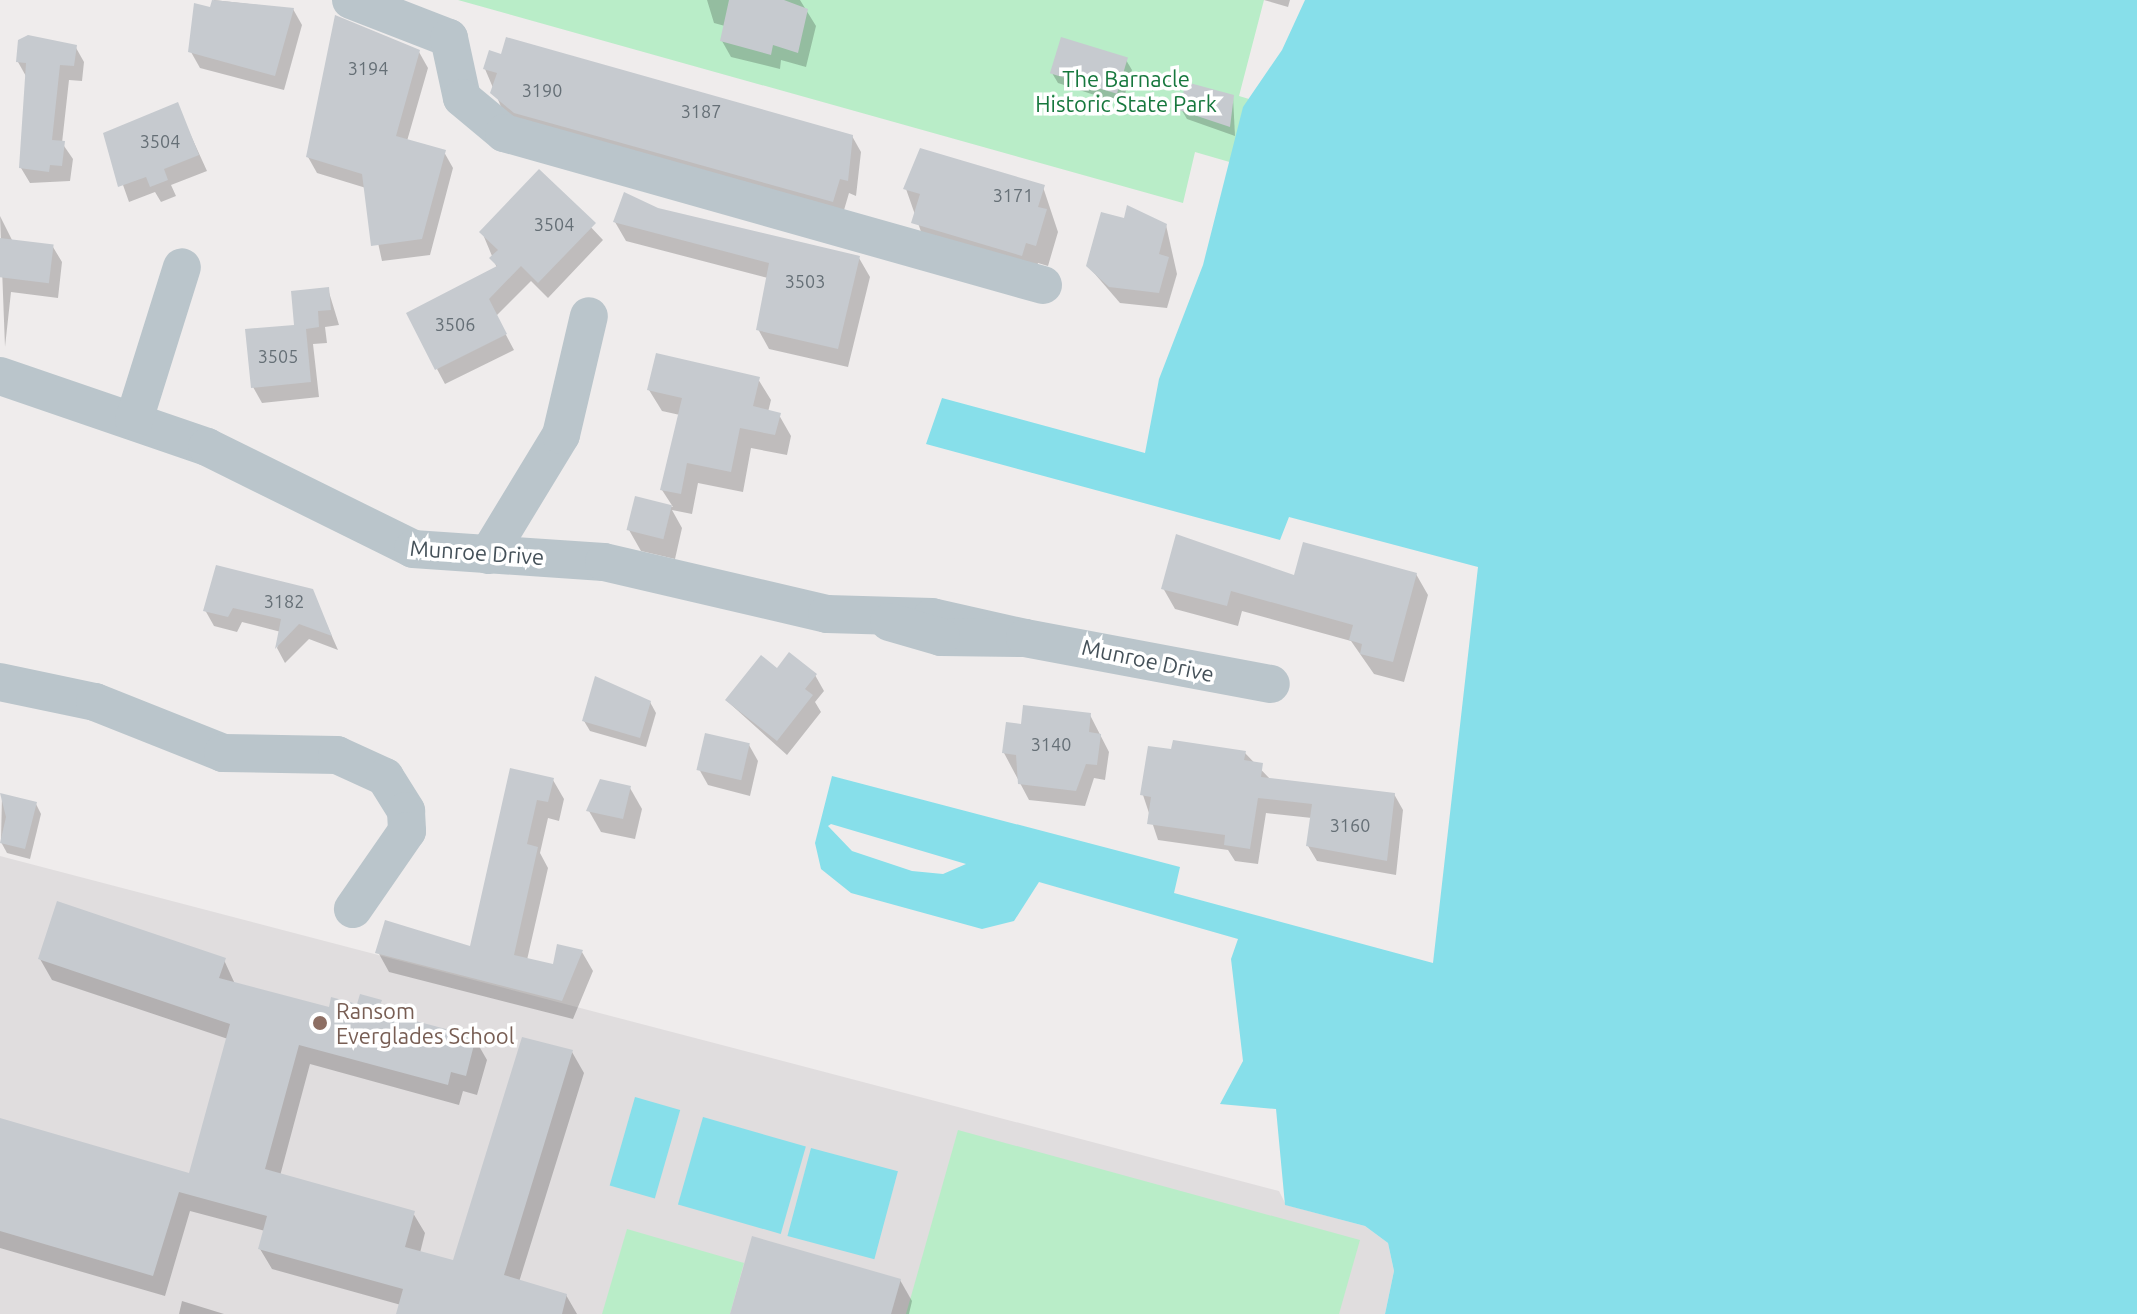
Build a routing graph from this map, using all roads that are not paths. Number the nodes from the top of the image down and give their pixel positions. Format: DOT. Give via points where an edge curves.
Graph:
graph roads {
  1 [pos="351,0"];
  2 [pos="182,267"];
  3 [pos="1043,285"];
  4 [pos="589,316"];
  5 [pos="0,376"];
  6 [pos="134,420"];
  7 [pos="488,555"];
  8 [pos="0,682"];
  9 [pos="1271,684"];
  10 [pos="353,909"];
  1 -- 3 [label="street" via="449,38 462,98 504,133"];
  2 -- 6 [label="street"];
  4 -- 7 [label="street" via="561,435 527,502"];
  5 -- 6 [label="street, Munroe Drive"];
  6 -- 7 [label="street, Munroe Drive" via="244,464 387,542"];
  7 -- 9 [label="street, Munroe Drive" via="604,562 750,599 889,622 941,637 1025,638"];
  8 -- 10 [label="street" via="95,702 223,753 337,755 385,777 406,811 407,831"];
}
